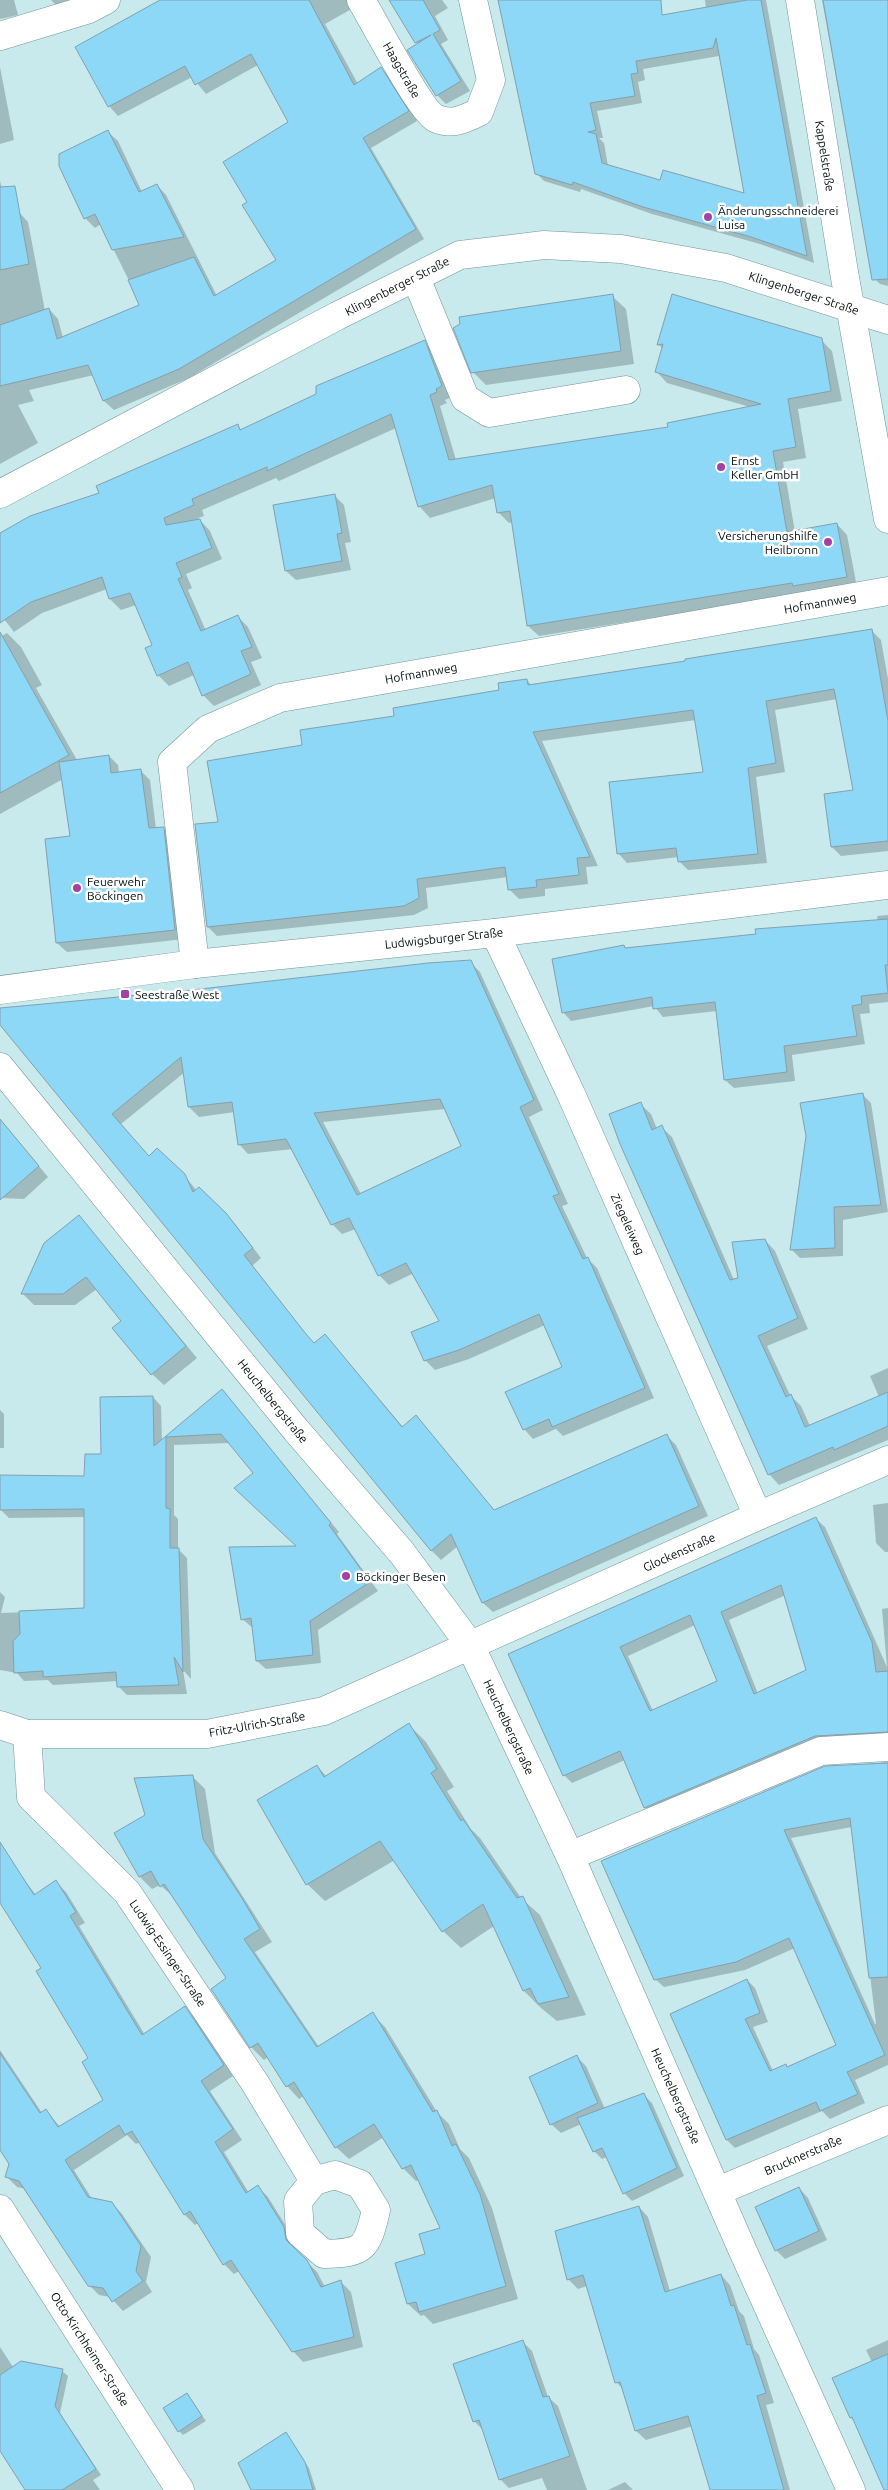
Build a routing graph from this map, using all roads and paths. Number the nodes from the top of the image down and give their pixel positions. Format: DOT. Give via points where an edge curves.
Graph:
graph roads {
  1 [pos="106,0"];
  2 [pos="361,0"];
  3 [pos="473,0"];
  4 [pos="800,0"];
  5 [pos="0,36"];
  6 [pos="416,278"];
  7 [pos="850,308"];
  8 [pos="888,320"];
  9 [pos="626,390"];
  10 [pos="0,494"];
  11 [pos="888,519"];
  12 [pos="888,591"];
  13 [pos="888,885"];
  14 [pos="495,933"];
  15 [pos="195,964"];
  16 [pos="0,990"];
  17 [pos="0,1067"];
  18 [pos="888,1460"];
  19 [pos="758,1516"];
  20 [pos="470,1645"];
  21 [pos="0,1725"];
  22 [pos="26,1734"];
  23 [pos="888,1747"];
  24 [pos="570,1856"];
  25 [pos="888,2120"];
  26 [pos="314,2181"];
  27 [pos="718,2191"];
  28 [pos="0,2209"];
  29 [pos="180,2490"];
  30 [pos="851,2490"];
  1 -- 5 [label="street" via="89,9"];
  2 -- 3 [label="street, Haagstraße" via="421,102 435,118 457,122 479,112 491,80"];
  4 -- 7 [label="street, Kappelstraße"];
  6 -- 7 [label="street, Klingenberger Straße" via="460,255 544,245 621,249 726,268"];
  6 -- 9 [label="street" via="465,398 489,413"];
  6 -- 10 [label="street, Klingenberger Straße" via="337,316"];
  7 -- 8 [label="street, Klingenberger Straße"];
  7 -- 11 [label="street, Kappelstraße"];
  12 -- 15 [label="street, Hofmannweg" via="280,698 208,729 172,762"];
  13 -- 14 [label="street, Ludwigsburger Straße"];
  14 -- 15 [label="street, Ludwigsburger Straße"];
  14 -- 19 [label="street, Ziegeleiweg" via="571,1094"];
  15 -- 16 [label="street, Ludwigsburger Straße"];
  17 -- 20 [label="street, Heuchelbergstraße" via="296,1430 402,1552"];
  18 -- 19 [label="street, Glockenstraße"];
  19 -- 20 [label="street, Glockenstraße"];
  20 -- 22 [label="street, Fritz-Ulrich-Straße" via="324,1711 207,1734"];
  20 -- 24 [label="street, Heuchelbergstraße"];
  21 -- 22 [label="street, Fritz-Ulrich-Straße"];
  22 -- 26 [label="street, Ludwig-Essinger-Straße" via="31,1796 127,1892 255,2083"];
  23 -- 24 [label="street" via="821,1752"];
  24 -- 27 [label="street, Heuchelbergstraße"];
  25 -- 27 [label="street, Brucknerstraße"];
  27 -- 30 [label="street, Heuchelbergstraße"];
  28 -- 29 [label="street, Otto-Kirchheimer-Straße"];
}
